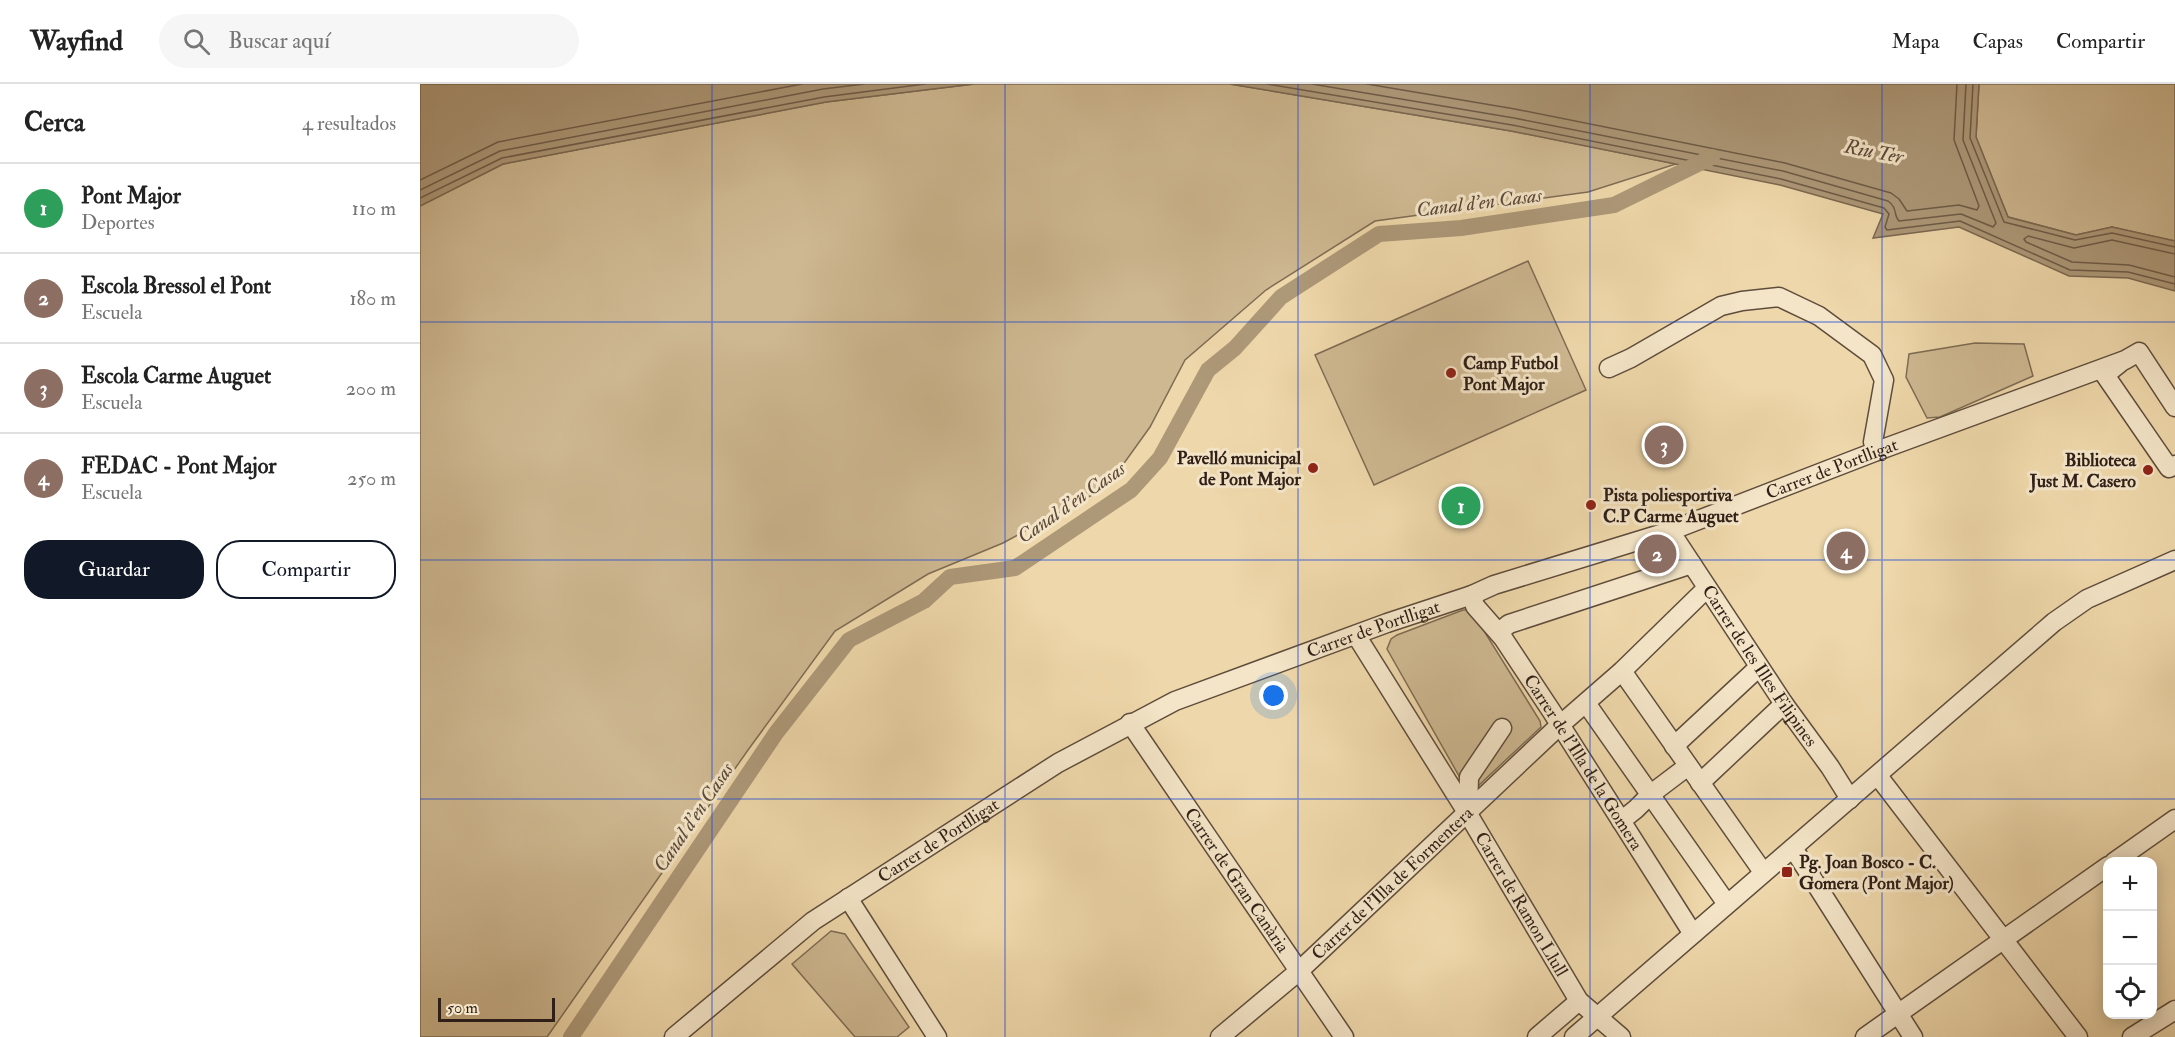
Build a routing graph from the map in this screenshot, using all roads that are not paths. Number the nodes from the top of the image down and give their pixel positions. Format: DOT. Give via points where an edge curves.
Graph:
graph roads {
  1 [pos="2132,356"];
  2 [pos="1609,368"];
  3 [pos="2175,407"];
  4 [pos="1877,451"];
  5 [pos="2175,465"];
  6 [pos="1670,531"];
  7 [pos="2175,560"];
  8 [pos="1692,564"];
  9 [pos="1707,588"];
  10 [pos="1472,595"];
  11 [pos="1499,632"];
  12 [pos="1356,635"];
  13 [pos="1759,667"];
  14 [pos="1622,671"];
  15 [pos="1586,703"];
  16 [pos="1784,705"];
  17 [pos="1130,723"];
  18 [pos="1560,725"];
  19 [pos="1502,728"];
  20 [pos="1674,746"];
  21 [pos="1688,766"];
  22 [pos="1878,776"];
  23 [pos="1700,783"];
  24 [pos="1650,794"];
  25 [pos="1850,799"];
  26 [pos="1468,814"];
  27 [pos="2175,819"];
  28 [pos="1621,820"];
  29 [pos="1793,848"];
  30 [pos="2120,857"];
  31 [pos="2103,870"];
  32 [pos="1763,873"];
  33 [pos="848,898"];
  34 [pos="1727,904"];
  35 [pos="1693,934"];
  36 [pos="2003,940"];
  37 [pos="1299,971"];
  38 [pos="1579,1001"];
  39 [pos="2175,1011"];
  40 [pos="1898,1014"];
  41 [pos="1598,1016"];
  42 [pos="930,1034"];
  43 [pos="674,1037"];
  44 [pos="1220,1037"];
  45 [pos="1344,1037"];
  46 [pos="1537,1037"];
  47 [pos="1574,1037"];
  48 [pos="1621,1037"];
  49 [pos="1865,1037"];
  50 [pos="1913,1037"];
  51 [pos="2079,1037"];
  52 [pos="2132,1037"];
  1 -- 3 [label="street"];
  1 -- 4 [label="street, Carrer de Portlligat"];
  1 -- 5 [label="street" via="2105,375 2169,468"];
  2 -- 4 [label="street" via="1721,306 1779,297 1819,316 1872,355 1884,380 1873,442"];
  4 -- 6 [label="street, Carrer de Portlligat"];
  6 -- 8 [label="street, Carrer de les Illes Filipines"];
  6 -- 10 [label="street, Carrer de Portlligat"];
  7 -- 22 [label="street" via="2070,610"];
  8 -- 9 [label="street, Carrer de les Illes Filipines"];
  8 -- 11 [label="street" via="1509,624"];
  9 -- 13 [label="street, Carrer de les Illes Filipines"];
  9 -- 14 [label="street, Carrer de l'Illa de Formentera"];
  10 -- 11 [label="street, Carrer de l'Illa de la Gomera" via="1475,606"];
  10 -- 12 [label="street, Carrer de Portlligat"];
  11 -- 18 [label="street, Carrer de l'Illa de la Gomera"];
  12 -- 17 [label="street, Carrer de Portlligat" via="1175,701"];
  12 -- 26 [label="street, Carrer de Ramon Llull"];
  13 -- 16 [label="street, Carrer de les Illes Filipines"];
  13 -- 20 [label="street"];
  14 -- 15 [label="street, Carrer de l'Illa de Formentera"];
  14 -- 20 [label="street"];
  15 -- 18 [label="street, Carrer de l'Illa de Formentera"];
  15 -- 24 [label="street"];
  16 -- 23 [label="street"];
  16 -- 25 [label="street, Carrer de les Illes Filipines"];
  17 -- 33 [label="street, Carrer de Portlligat" via="1058,763"];
  17 -- 37 [label="street, Carrer de Gran Canària"];
  18 -- 26 [label="street, Carrer de l'Illa de Formentera"];
  18 -- 28 [label="street, Carrer de l'Illa de la Gomera"];
  19 -- 26 [label="street" via="1469,777"];
  20 -- 21 [label="street"];
  21 -- 23 [label="street"];
  21 -- 24 [label="street"];
  22 -- 25 [label="street"];
  22 -- 36 [label="street"];
  23 -- 32 [label="street"];
  24 -- 28 [label="street"];
  24 -- 34 [label="street"];
  25 -- 29 [label="street"];
  26 -- 37 [label="street, Carrer de l'Illa de Formentera"];
  26 -- 38 [label="street, Carrer de Ramon Llull"];
  27 -- 30 [label="street"];
  28 -- 35 [label="street, Carrer de l'Illa de la Gomera"];
  29 -- 32 [label="street"];
  29 -- 40 [label="street"];
  31 -- 36 [label="street"];
  32 -- 34 [label="street"];
  33 -- 42 [label="street"];
  33 -- 43 [label="street, Carrer de Portlligat" via="813,921"];
  34 -- 35 [label="street"];
  35 -- 41 [label="street"];
  36 -- 40 [label="street"];
  36 -- 51 [label="street"];
  37 -- 44 [label="street, Carrer de l'Illa de Formentera"];
  37 -- 45 [label="street, Carrer de Gran Canària"];
  38 -- 41 [label="street, Carrer de Ramon Llull"];
  38 -- 46 [label="street"];
  39 -- 52 [label="street"];
  40 -- 49 [label="street"];
  40 -- 50 [label="street"];
  41 -- 47 [label="street"];
  41 -- 48 [label="street, Carrer de Ramon Llull"];
}
